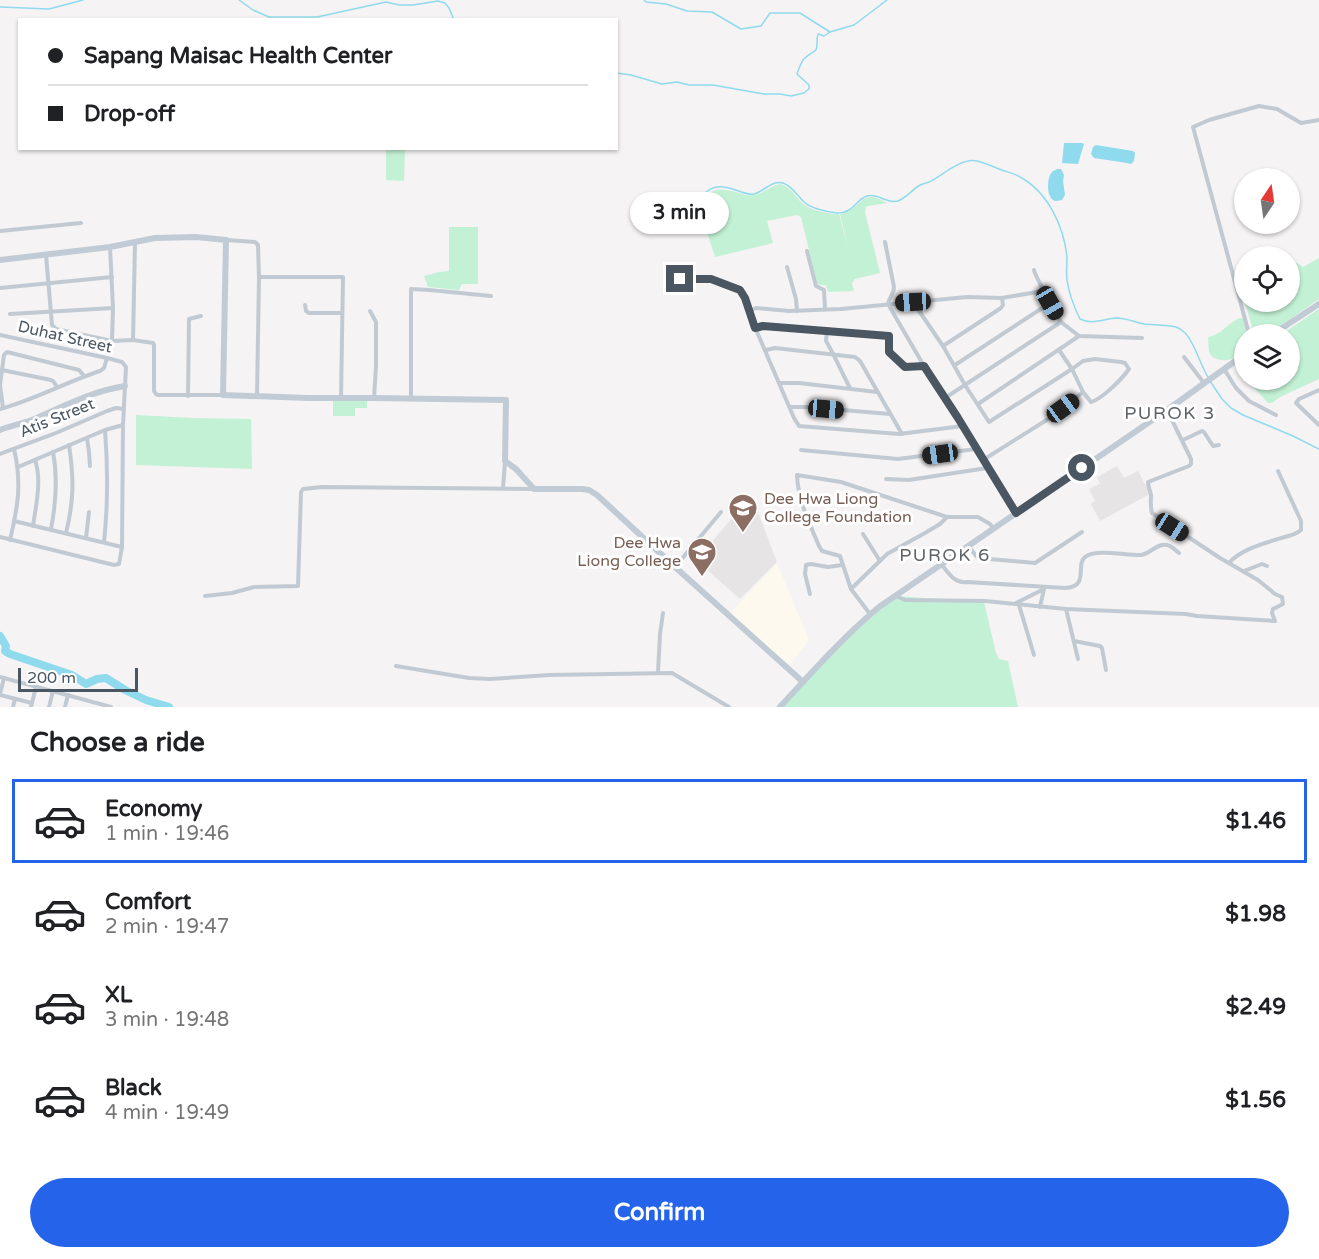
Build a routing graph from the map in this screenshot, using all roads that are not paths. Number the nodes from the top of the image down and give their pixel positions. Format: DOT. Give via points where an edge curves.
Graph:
graph roads {
  1 [pos="1319,120"];
  2 [pos="81,223"];
  3 [pos="0,231"];
  4 [pos="226,240"];
  5 [pos="885,242"];
  6 [pos="135,243"];
  7 [pos="110,247"];
  8 [pos="807,251"];
  9 [pos="46,255"];
  10 [pos="0,260"];
  11 [pos="788,267"];
  12 [pos="1034,270"];
  13 [pos="259,277"];
  14 [pos="112,278"];
  15 [pos="680,279"];
  16 [pos="48,284"];
  17 [pos="0,288"];
  18 [pos="1043,291"];
  19 [pos="492,296"];
  20 [pos="1002,298"];
  21 [pos="913,302"];
  22 [pos="1050,303"];
  23 [pos="888,304"];
  24 [pos="1319,304"];
  25 [pos="305,305"];
  26 [pos="113,308"];
  27 [pos="825,309"];
  28 [pos="370,310"];
  29 [pos="51,311"];
  30 [pos="749,311"];
  31 [pos="797,311"];
  32 [pos="341,313"];
  33 [pos="10,314"];
  34 [pos="201,316"];
  35 [pos="1060,322"];
  36 [pos="1246,324"];
  37 [pos="1288,324"];
  38 [pos="755,328"];
  39 [pos="827,331"];
  40 [pos="0,335"];
  41 [pos="1079,336"];
  42 [pos="1142,338"];
  43 [pos="112,340"];
  44 [pos="133,340"];
  45 [pos="943,346"];
  46 [pos="766,350"];
  47 [pos="1059,350"];
  48 [pos="833,354"];
  49 [pos="1184,357"];
  50 [pos="107,358"];
  51 [pos="1234,362"];
  52 [pos="955,365"];
  53 [pos="924,366"];
  54 [pos="1072,369"];
  55 [pos="1224,369"];
  56 [pos="2,370"];
  57 [pos="84,376"];
  58 [pos="1205,382"];
  59 [pos="780,383"];
  60 [pos="965,385"];
  61 [pos="125,386"];
  62 [pos="134,386"];
  63 [pos="57,387"];
  64 [pos="850,388"];
  65 [pos="1319,390"];
  66 [pos="878,392"];
  67 [pos="1083,393"];
  68 [pos="223,395"];
  69 [pos="188,396"];
  70 [pos="257,396"];
  71 [pos="341,398"];
  72 [pos="374,398"];
  73 [pos="411,398"];
  74 [pos="945,398"];
  75 [pos="978,404"];
  76 [pos="789,407"];
  77 [pos="1,409"];
  78 [pos="124,409"];
  79 [pos="1167,410"];
  80 [pos="891,414"];
  81 [pos="1276,415"];
  82 [pos="123,425"];
  83 [pos="1319,425"];
  84 [pos="963,426"];
  85 [pos="0,430"];
  86 [pos="105,430"];
  87 [pos="902,434"];
  88 [pos="87,438"];
  89 [pos="1183,440"];
  90 [pos="69,445"];
  91 [pos="1219,445"];
  92 [pos="15,449"];
  93 [pos="976,449"];
  94 [pos="801,450"];
  95 [pos="53,452"];
  96 [pos="0,454"];
  97 [pos="35,460"];
  98 [pos="983,460"];
  99 [pos="505,461"];
  100 [pos="90,466"];
  101 [pos="18,467"];
  102 [pos="987,468"];
  103 [pos="1278,471"];
  104 [pos="524,478"];
  105 [pos="886,479"];
  106 [pos="503,488"];
  107 [pos="516,488"];
  108 [pos="534,489"];
  109 [pos="89,512"];
  110 [pos="721,512"];
  111 [pos="1016,513"];
  112 [pos="947,517"];
  113 [pos="14,521"];
  114 [pos="33,526"];
  115 [pos="993,528"];
  116 [pos="51,529"];
  117 [pos="1082,532"];
  118 [pos="66,533"];
  119 [pos="863,534"];
  120 [pos="0,537"];
  121 [pos="86,538"];
  122 [pos="10,540"];
  123 [pos="104,542"];
  124 [pos="968,545"];
  125 [pos="122,547"];
  126 [pos="1179,553"];
  127 [pos="880,561"];
  128 [pos="1229,563"];
  129 [pos="941,564"];
  130 [pos="842,566"];
  131 [pos="1267,566"];
  132 [pos="675,567"];
  133 [pos="1243,572"];
  134 [pos="1045,588"];
  135 [pos="851,589"];
  136 [pos="810,594"];
  137 [pos="896,595"];
  138 [pos="205,596"];
  139 [pos="1017,604"];
  140 [pos="1040,607"];
  141 [pos="1066,609"];
  142 [pos="663,613"];
  143 [pos="870,614"];
  144 [pos="1074,641"];
  145 [pos="1034,655"];
  146 [pos="1078,659"];
  147 [pos="396,666"];
  148 [pos="1106,670"];
  149 [pos="658,672"];
  150 [pos="2,678"];
  151 [pos="803,682"];
  152 [pos="36,687"];
  153 [pos="53,692"];
  154 [pos="0,694"];
  155 [pos="68,695"];
  156 [pos="15,699"];
  157 [pos="32,705"];
  158 [pos="105,706"];
  159 [pos="13,707"];
  160 [pos="49,707"];
  161 [pos="65,707"];
  162 [pos="111,707"];
  163 [pos="729,707"];
  164 [pos="780,707"];
  1 -- 36 [label="street" via="1301,123 1277,109 1259,106 1193,127"];
  2 -- 3 [label="street"];
  4 -- 6 [label="street" via="172,237"];
  4 -- 13 [label="street" via="258,245"];
  4 -- 68 [label="street"];
  5 -- 23 [label="street" via="894,287"];
  6 -- 7 [label="street"];
  6 -- 44 [label="street"];
  7 -- 9 [label="street"];
  7 -- 14 [label="street"];
  8 -- 27 [label="street" via="816,286 824,290"];
  9 -- 10 [label="street"];
  9 -- 16 [label="street"];
  11 -- 31 [label="street"];
  12 -- 18 [label="street"];
  13 -- 32 [label="street" via="343,277"];
  13 -- 70 [label="street"];
  14 -- 16 [label="street"];
  14 -- 26 [label="street"];
  15 -- 30 [label="street" via="711,279 740,290"];
  16 -- 17 [label="street"];
  16 -- 29 [label="street"];
  18 -- 20 [label="street"];
  18 -- 22 [label="street"];
  19 -- 73 [label="street" via="411,289"];
  20 -- 21 [label="street"];
  20 -- 45 [label="street" via="1001,308"];
  21 -- 23 [label="street"];
  21 -- 45 [label="street"];
  22 -- 35 [label="street"];
  22 -- 52 [label="street"];
  23 -- 27 [label="street"];
  23 -- 53 [label="street"];
  24 -- 37 [label="street"];
  25 -- 32 [label="street" via="309,313"];
  26 -- 29 [label="street"];
  26 -- 43 [label="street"];
  27 -- 31 [label="street"];
  28 -- 72 [label="street" via="376,322"];
  29 -- 33 [label="street"];
  29 -- 43 [label="street" via="56,329"];
  30 -- 31 [label="street"];
  30 -- 38 [label="street"];
  32 -- 71 [label="street"];
  34 -- 69 [label="street" via="189,319"];
  35 -- 41 [label="street"];
  35 -- 60 [label="street"];
  38 -- 39 [label="street"];
  38 -- 46 [label="street"];
  39 -- 48 [label="street" via="826,341"];
  39 -- 53 [label="street" via="889,336 889,352 905,367"];
  40 -- 50 [label="street, Duhat Street"];
  41 -- 42 [label="street"];
  41 -- 47 [label="street"];
  43 -- 44 [label="street"];
  44 -- 69 [label="street" via="154,345 156,394"];
  45 -- 52 [label="street"];
  46 -- 48 [label="street"];
  46 -- 59 [label="street"];
  47 -- 54 [label="street"];
  47 -- 75 [label="street"];
  48 -- 64 [label="street"];
  48 -- 66 [label="street" via="855,357"];
  49 -- 58 [label="street"];
  50 -- 57 [label="street" via="104,368"];
  50 -- 61 [label="street, Duhat Street" via="125,365"];
  51 -- 55 [label="street"];
  52 -- 60 [label="street"];
  53 -- 74 [label="street"];
  54 -- 67 [label="street"];
  54 -- 67 [label="street" via="1095,359 1121,362 1129,367 1094,402"];
  54 -- 75 [label="street" via="989,422"];
  55 -- 58 [label="street"];
  55 -- 81 [label="street" via="1248,401"];
  56 -- 57 [label="street" via="7,352 78,370"];
  56 -- 63 [label="street" via="51,380"];
  56 -- 77 [label="street"];
  57 -- 63 [label="street"];
  58 -- 79 [label="street"];
  59 -- 64 [label="street"];
  59 -- 76 [label="street"];
  60 -- 74 [label="street"];
  60 -- 75 [label="street"];
  61 -- 62 [label="street"];
  61 -- 78 [label="street"];
  61 -- 85 [label="street" via="92,394"];
  63 -- 77 [label="street"];
  64 -- 66 [label="street"];
  65 -- 83 [label="street" via="1296,403"];
  66 -- 80 [label="street"];
  67 -- 98 [label="street"];
  68 -- 69 [label="street"];
  68 -- 70 [label="street"];
  70 -- 71 [label="street"];
  71 -- 72 [label="street"];
  72 -- 73 [label="street"];
  73 -- 99 [label="street" via="506,400"];
  74 -- 84 [label="street"];
  76 -- 80 [label="street"];
  76 -- 87 [label="street" via="802,426"];
  78 -- 82 [label="street"];
  78 -- 92 [label="street, Atis Street" via="107,411"];
  79 -- 89 [label="street"];
  79 -- 111 [label="street"];
  80 -- 87 [label="street"];
  82 -- 86 [label="street"];
  82 -- 125 [label="street"];
  84 -- 87 [label="street"];
  84 -- 93 [label="street"];
  86 -- 88 [label="street"];
  86 -- 123 [label="street" via="108,481"];
  88 -- 90 [label="street"];
  88 -- 100 [label="street"];
  89 -- 91 [label="street" via="1202,431 1213,446"];
  89 -- 128 [label="street" via="1191,464 1148,482 1150,508"];
  90 -- 95 [label="street"];
  90 -- 118 [label="street" via="73,491"];
  92 -- 96 [label="street, Atis Street"];
  92 -- 101 [label="street"];
  93 -- 94 [label="street" via="898,459"];
  93 -- 98 [label="street"];
  95 -- 97 [label="street"];
  95 -- 116 [label="street" via="56,490"];
  97 -- 101 [label="street"];
  97 -- 114 [label="street" via="38,492"];
  98 -- 102 [label="street"];
  99 -- 104 [label="street"];
  99 -- 106 [label="street"];
  101 -- 113 [label="street"];
  102 -- 105 [label="street" via="909,480"];
  102 -- 111 [label="street"];
  103 -- 128 [label="street" via="1301,521 1301,530 1237,555"];
  104 -- 107 [label="street"];
  104 -- 108 [label="street"];
  106 -- 107 [label="street"];
  106 -- 138 [label="street" via="303,489 298,586 250,587"];
  107 -- 108 [label="street"];
  108 -- 132 [label="street" via="589,490"];
  109 -- 121 [label="street"];
  110 -- 132 [label="street"];
  111 -- 115 [label="street"];
  112 -- 115 [label="street" via="978,517"];
  112 -- 127 [label="street"];
  112 -- 130 [label="street" via="841,482 797,475 801,503 819,546 822,551 839,555"];
  113 -- 114 [label="street"];
  113 -- 122 [label="street"];
  114 -- 116 [label="street"];
  115 -- 124 [label="street"];
  116 -- 118 [label="street"];
  117 -- 124 [label="street" via="1035,563 978,558"];
  118 -- 121 [label="street"];
  119 -- 127 [label="street"];
  120 -- 122 [label="street"];
  121 -- 123 [label="street"];
  122 -- 125 [label="street" via="114,566 121,562"];
  123 -- 125 [label="street"];
  124 -- 129 [label="street"];
  126 -- 134 [label="street" via="1166,545 1145,555 1088,555 1081,562 1082,576 1077,584 1071,588"];
  127 -- 135 [label="street"];
  128 -- 133 [label="street"];
  129 -- 134 [label="street" via="961,583"];
  129 -- 137 [label="street"];
  130 -- 135 [label="street"];
  130 -- 136 [label="street" via="806,565"];
  131 -- 133 [label="street" via="1262,564"];
  132 -- 151 [label="street"];
  133 -- 141 [label="street" via="1282,597 1283,604 1272,613 1275,621"];
  134 -- 139 [label="street"];
  134 -- 140 [label="street"];
  135 -- 143 [label="street"];
  137 -- 139 [label="street" via="905,600"];
  137 -- 143 [label="street"];
  139 -- 140 [label="street"];
  139 -- 145 [label="street"];
  140 -- 141 [label="street"];
  141 -- 144 [label="street"];
  142 -- 149 [label="street"];
  143 -- 151 [label="street"];
  144 -- 146 [label="street"];
  144 -- 148 [label="street" via="1100,646"];
  147 -- 149 [label="street" via="490,679"];
  149 -- 163 [label="street" via="674,673"];
  150 -- 152 [label="street"];
  150 -- 154 [label="street"];
  151 -- 164 [label="street"];
  152 -- 153 [label="street"];
  152 -- 157 [label="street"];
  153 -- 155 [label="street"];
  153 -- 160 [label="street"];
  154 -- 156 [label="street"];
  155 -- 158 [label="street"];
  155 -- 161 [label="street"];
  156 -- 157 [label="street"];
  156 -- 159 [label="street"];
  158 -- 162 [label="street"];
}
